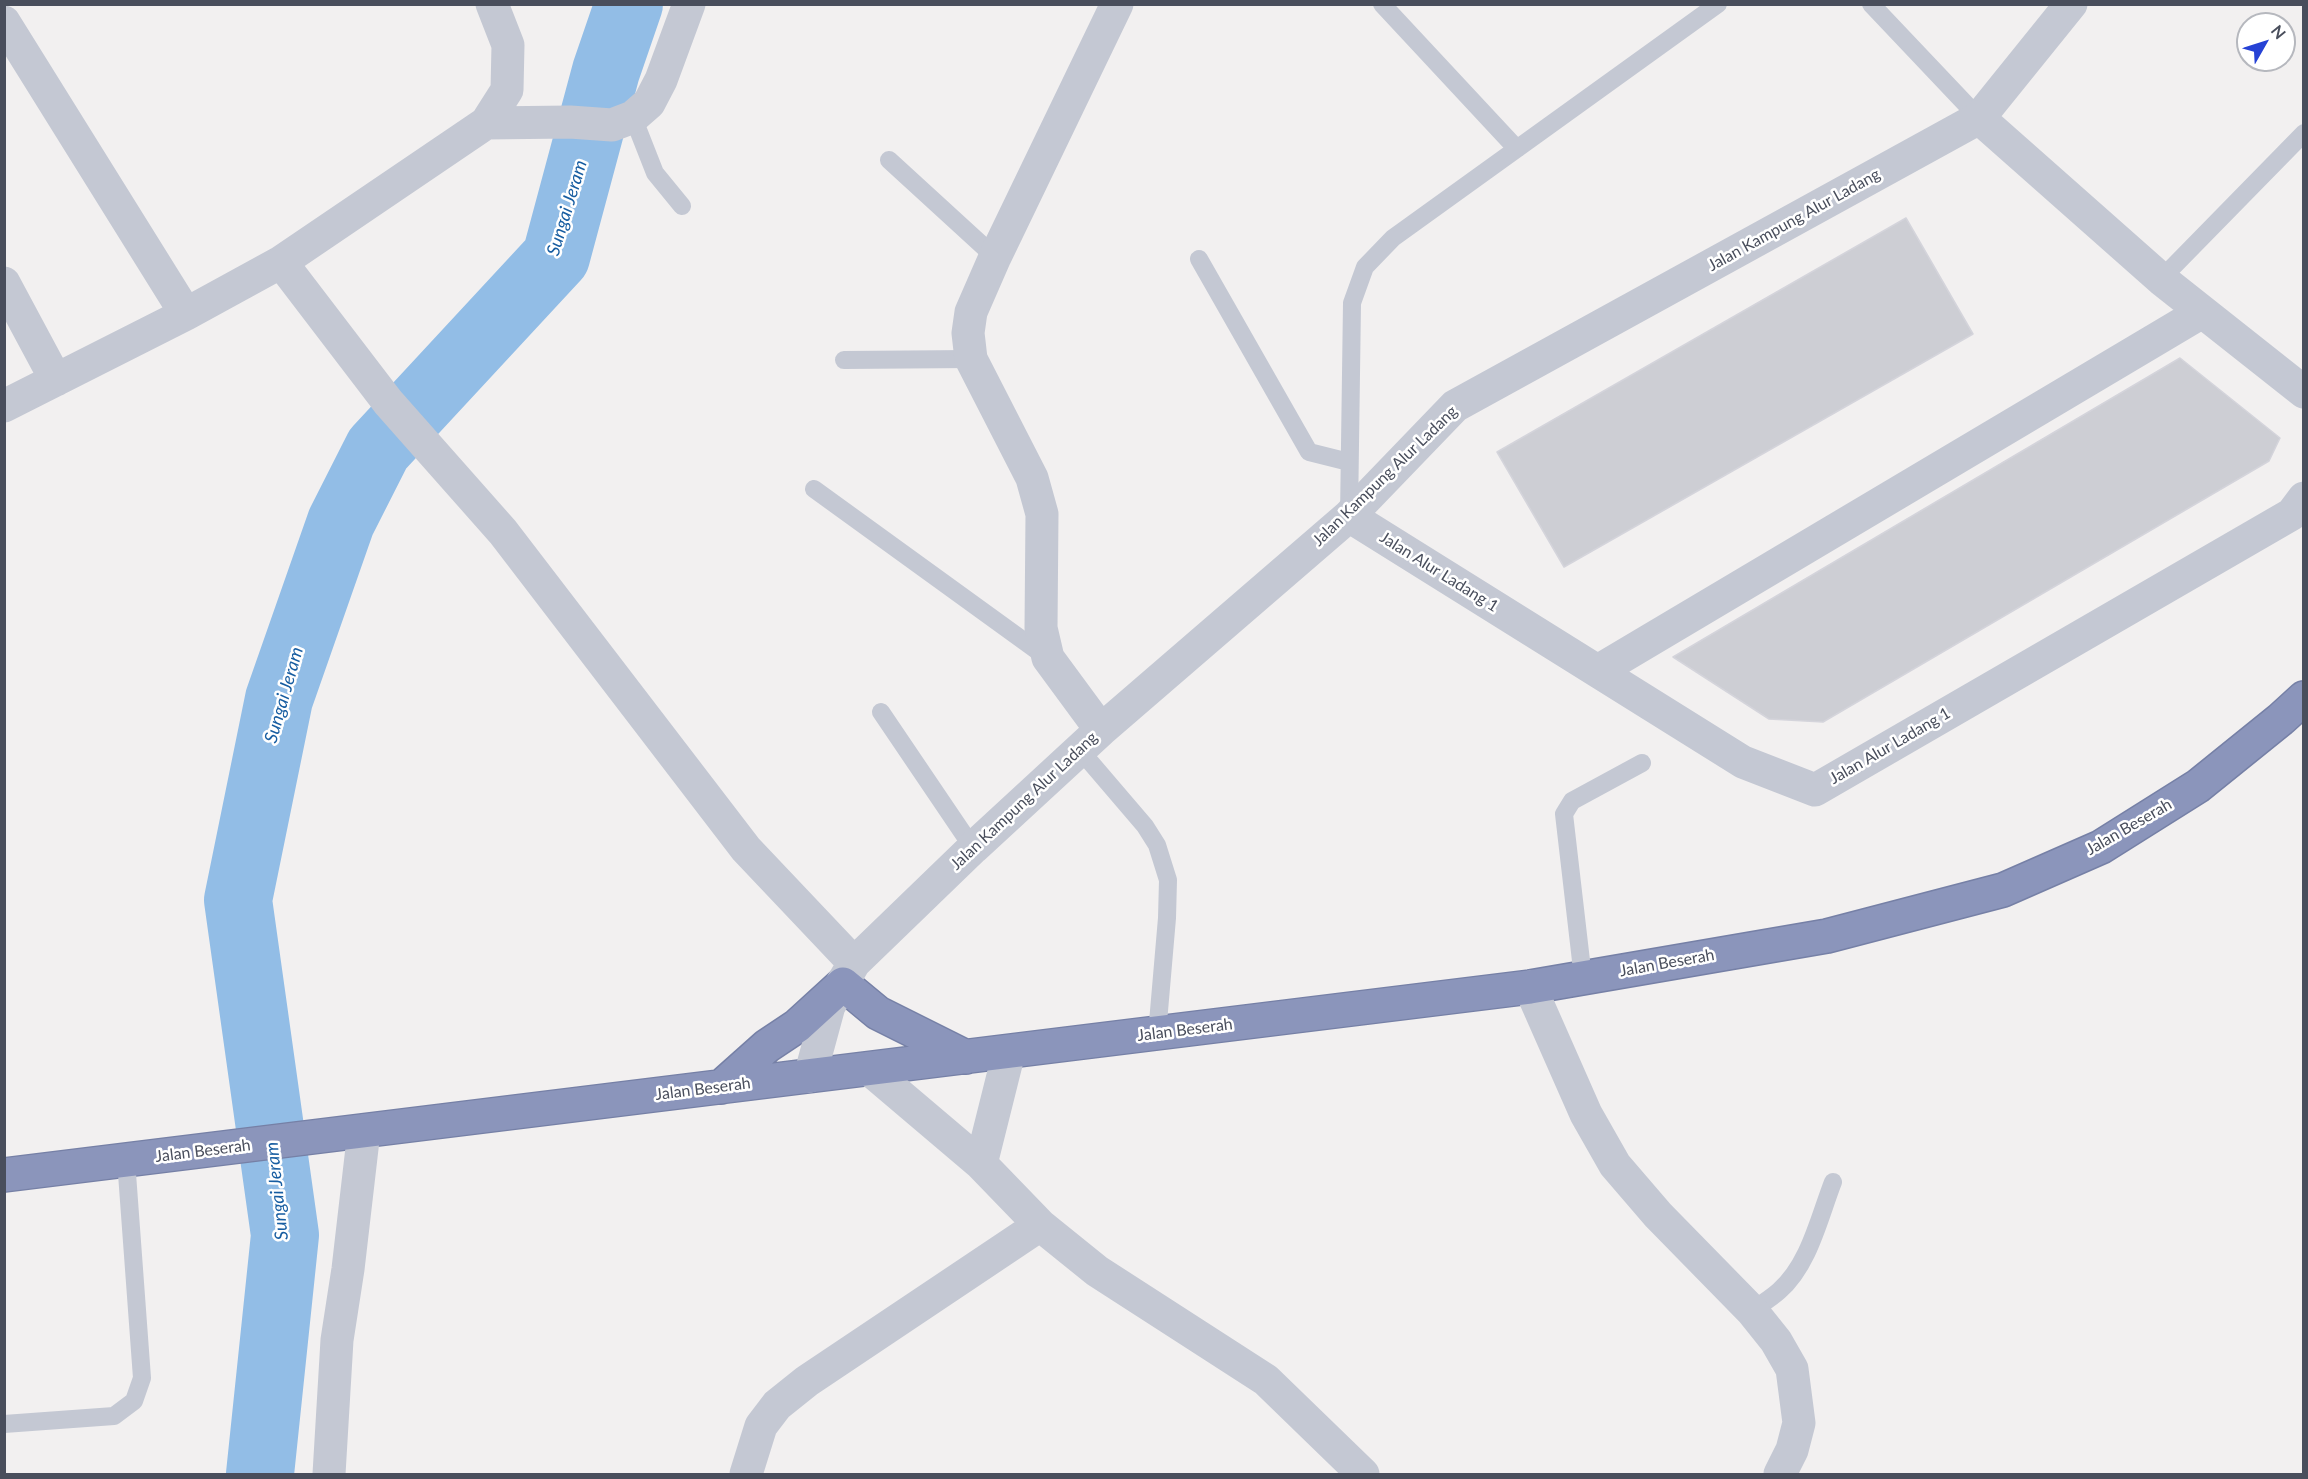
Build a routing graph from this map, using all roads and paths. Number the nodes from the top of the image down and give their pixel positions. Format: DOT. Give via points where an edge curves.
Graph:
graph roads {
  1 [pos="492,4"];
  2 [pos="689,4"];
  3 [pos="1117,4"];
  4 [pos="1382,4"];
  5 [pos="1718,4"];
  6 [pos="1871,4"];
  7 [pos="2072,4"];
  8 [pos="4,22"];
  9 [pos="1979,118"];
  10 [pos="622,121"];
  11 [pos="486,123"];
  12 [pos="2304,133"];
  13 [pos="1517,149"];
  14 [pos="888,160"];
  15 [pos="682,206"];
  16 [pos="995,257"];
  17 [pos="1199,259"];
  18 [pos="281,262"];
  19 [pos="2161,279"];
  20 [pos="4,283"];
  21 [pos="2202,312"];
  22 [pos="186,314"];
  23 [pos="971,359"];
  24 [pos="844,360"];
  25 [pos="56,380"];
  26 [pos="2304,392"];
  27 [pos="4,406"];
  28 [pos="1349,462"];
  29 [pos="814,489"];
  30 [pos="2304,498"];
  31 [pos="1349,516"];
  32 [pos="1048,658"];
  33 [pos="1598,670"];
  34 [pos="2304,698"];
  35 [pos="881,712"];
  36 [pos="1090,740"];
  37 [pos="1642,763"];
  38 [pos="973,848"];
  39 [pos="848,973"];
  40 [pos="1583,978"];
  41 [pos="1530,987"];
  42 [pos="1157,1034"];
  43 [pos="1009,1052"];
  44 [pos="966,1057"];
  45 [pos="869,1069"];
  46 [pos="810,1076"];
  47 [pos="721,1087"];
  48 [pos="364,1131"];
  49 [pos="126,1160"];
  50 [pos="981,1164"];
  51 [pos="4,1175"];
  52 [pos="1833,1182"];
  53 [pos="1040,1225"];
  54 [pos="1752,1311"];
  55 [pos="4,1424"];
  56 [pos="329,1474"];
  57 [pos="746,1474"];
  58 [pos="1363,1474"];
  59 [pos="1780,1474"];
  1 -- 11 [label="street" via="508,45 507,90"];
  2 -- 10 [label="street" via="662,80 649,103"];
  3 -- 16 [label="street"];
  4 -- 13 [label="lane"];
  5 -- 13 [label="lane"];
  6 -- 9 [label="lane"];
  7 -- 9 [label="street, Jalan Kampung Alur Ladang"];
  8 -- 22 [label="street"];
  9 -- 19 [label="street"];
  9 -- 31 [label="street, Jalan Kampung Alur Ladang" via="1455,406"];
  10 -- 11 [label="street"];
  10 -- 15 [label="lane" via="655,174"];
  11 -- 18 [label="street"];
  12 -- 19 [label="lane"];
  13 -- 28 [label="lane" via="1393,238 1365,267 1352,303"];
  14 -- 16 [label="lane"];
  16 -- 23 [label="street" via="971,312"];
  17 -- 28 [label="lane" via="1309,452"];
  18 -- 22 [label="street"];
  18 -- 39 [label="street" via="388,402 503,532 746,849"];
  19 -- 21 [label="street"];
  20 -- 25 [label="street"];
  21 -- 26 [label="street"];
  21 -- 33 [label="street"];
  22 -- 25 [label="street"];
  23 -- 24 [label="lane"];
  23 -- 32 [label="street" via="1032,478 1042,514 1041,628"];
  25 -- 27 [label="street"];
  28 -- 31 [label="lane"];
  29 -- 32 [label="lane"];
  30 -- 33 [label="street, Jalan Alur Ladang 1" via="2292,514 1815,790 1743,762"];
  31 -- 33 [label="street, Jalan Alur Ladang 1"];
  31 -- 36 [label="street, Jalan Kampung Alur Ladang"];
  32 -- 36 [label="street"];
  34 -- 40 [label="highway, Jalan Beserah" via="2198,786 2101,847 2003,890 1827,936"];
  35 -- 38 [label="lane"];
  36 -- 38 [label="street, Jalan Kampung Alur Ladang"];
  36 -- 42 [label="lane" via="1157,845 1168,880"];
  37 -- 40 [label="lane" via="1572,801 1564,813"];
  38 -- 39 [label="street, Jalan Kampung Alur Ladang"];
  39 -- 44 [label="highway" via="878,1013"];
  39 -- 46 [label="street, Jalan Kampung Alur Ladang" via="829,1006"];
  39 -- 47 [label="highway" via="797,1026 767,1046"];
  40 -- 41 [label="highway, Jalan Beserah"];
  41 -- 42 [label="highway, Jalan Beserah"];
  41 -- 54 [label="street" via="1586,1114 1615,1165"];
  42 -- 43 [label="highway, Jalan Beserah"];
  43 -- 44 [label="highway, Jalan Beserah"];
  43 -- 50 [label="street"];
  44 -- 45 [label="highway, Jalan Beserah"];
  45 -- 46 [label="highway, Jalan Beserah"];
  45 -- 50 [label="street"];
  46 -- 47 [label="highway, Jalan Beserah"];
  47 -- 48 [label="highway, Jalan Beserah"];
  48 -- 49 [label="highway, Jalan Beserah"];
  48 -- 56 [label="street" via="337,1340"];
  49 -- 51 [label="highway, Jalan Beserah"];
  49 -- 55 [label="lane" via="142,1377 134,1401 114,1416"];
  50 -- 53 [label="street"];
  52 -- 54 [label="lane" via="1808,1248 1794,1273 1780,1290"];
  53 -- 57 [label="street" via="777,1405 761,1426"];
  53 -- 58 [label="street" via="1097,1272 1266,1380"];
  54 -- 59 [label="street" via="1792,1369 1799,1423"];
}
